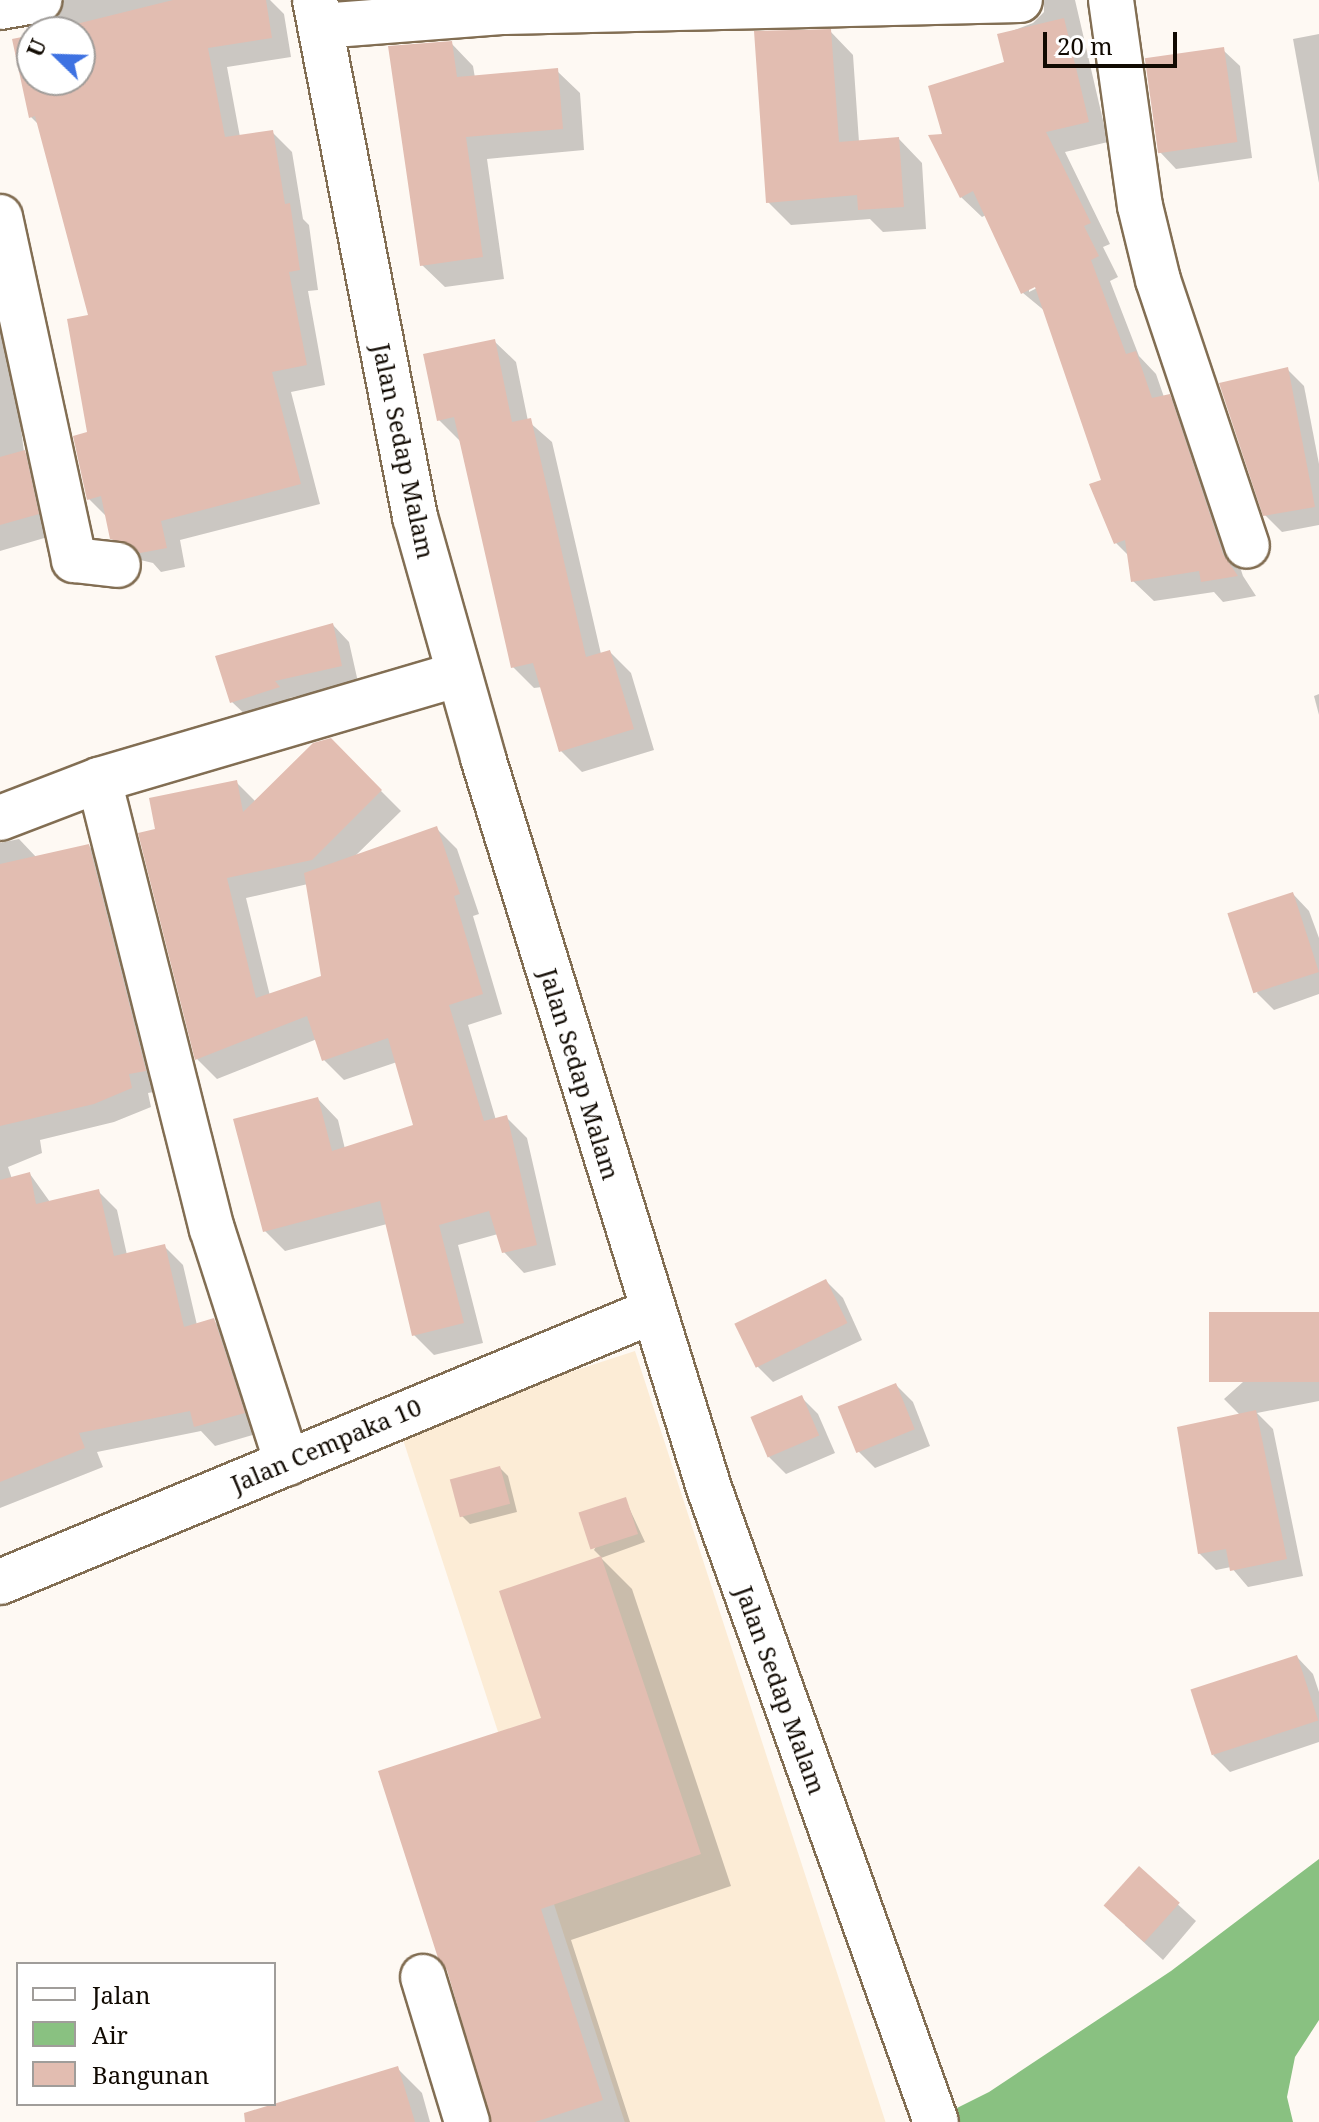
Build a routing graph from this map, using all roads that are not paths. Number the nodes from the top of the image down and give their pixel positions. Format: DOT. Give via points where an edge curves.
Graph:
graph roads {
  1 [pos="39,0"];
  2 [pos="1020,0"];
  3 [pos="1111,0"];
  4 [pos="0,7"];
  5 [pos="318,13"];
  6 [pos="0,217"];
  7 [pos="1247,546"];
  8 [pos="118,565"];
  9 [pos="459,674"];
  10 [pos="99,780"];
  11 [pos="0,818"];
  12 [pos="653,1311"];
  13 [pos="287,1463"];
  14 [pos="0,1582"];
  15 [pos="423,1977"];
  16 [pos="467,2122"];
  17 [pos="936,2122"];
  1 -- 4 [label="street"];
  2 -- 5 [label="street"];
  3 -- 7 [label="street" via="1147,236"];
  5 -- 9 [label="street, Jalan Sedap Malam" via="415,517"];
  6 -- 8 [label="street" via="74,560"];
  9 -- 10 [label="street"];
  9 -- 12 [label="street, Jalan Sedap Malam"];
  10 -- 11 [label="street"];
  10 -- 13 [label="street" via="212,1229"];
  12 -- 13 [label="street, Jalan Cempaka 10"];
  12 -- 17 [label="street, Jalan Sedap Malam" via="709,1488"];
  13 -- 14 [label="street, Jalan Cempaka 10"];
  15 -- 16 [label="street"];
}
